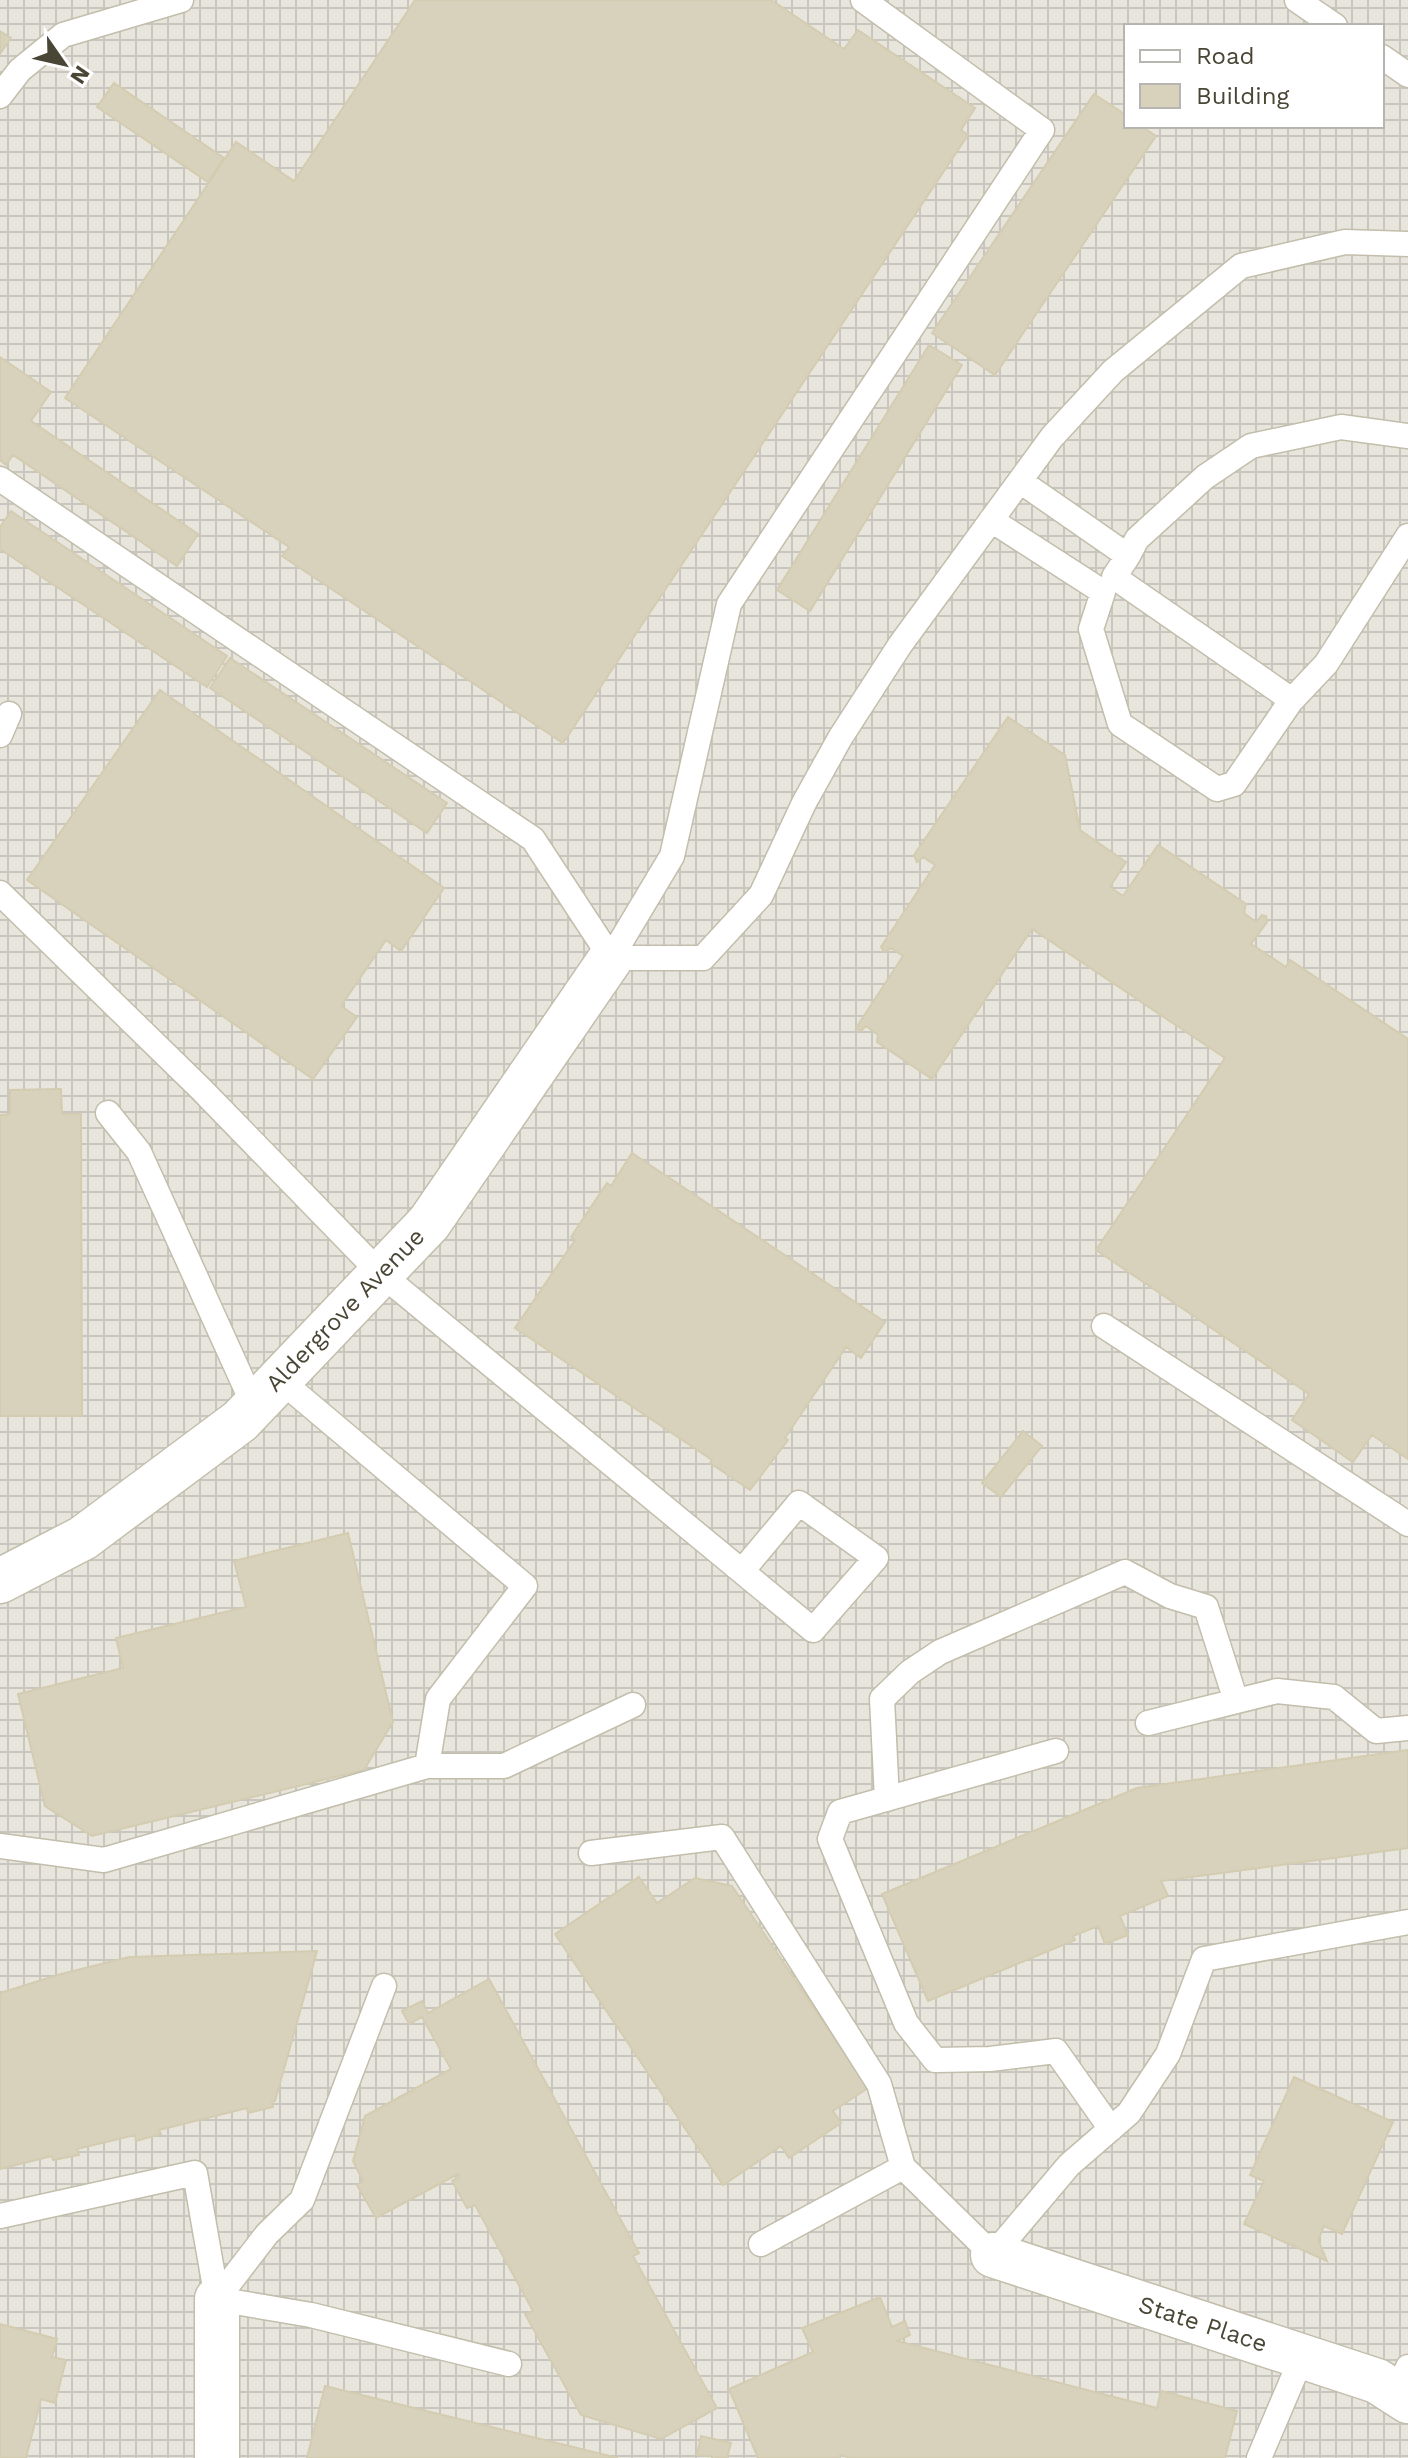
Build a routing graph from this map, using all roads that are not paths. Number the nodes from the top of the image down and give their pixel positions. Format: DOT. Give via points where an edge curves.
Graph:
graph roads {
  1 [pos="181,0"];
  2 [pos="863,0"];
  3 [pos="1297,0"];
  4 [pos="1332,24"];
  5 [pos="1384,58"];
  6 [pos="1408,75"];
  7 [pos="0,96"];
  8 [pos="1408,244"];
  9 [pos="1408,436"];
  10 [pos="0,479"];
  11 [pos="1020,481"];
  12 [pos="991,520"];
  13 [pos="1408,536"];
  14 [pos="1128,556"];
  15 [pos="1108,584"];
  16 [pos="1293,698"];
  17 [pos="0,893"];
  18 [pos="611,958"];
  19 [pos="108,1113"];
  20 [pos="380,1273"];
  21 [pos="1104,1326"];
  22 [pos="267,1393"];
  23 [pos="1408,1524"];
  24 [pos="742,1571"];
  25 [pos="0,1581"];
  26 [pos="1236,1701"];
  27 [pos="633,1705"];
  28 [pos="1148,1723"];
  29 [pos="1408,1728"];
  30 [pos="1056,1751"];
  31 [pos="427,1766"];
  32 [pos="887,1799"];
  33 [pos="0,1846"];
  34 [pos="591,1853"];
  35 [pos="1408,1922"];
  36 [pos="384,1986"];
  37 [pos="1111,2129"];
  38 [pos="903,2167"];
  39 [pos="0,2216"];
  40 [pos="761,2244"];
  41 [pos="993,2255"];
  42 [pos="217,2299"];
  43 [pos="1302,2357"];
  44 [pos="509,2364"];
  45 [pos="1404,2387"];
  46 [pos="217,2458"];
  47 [pos="1259,2458"];
  1 -- 7 [label="lane" via="63,35 20,70"];
  2 -- 18 [label="lane" via="1042,130 729,604 672,856"];
  3 -- 4 [label="lane"];
  5 -- 6 [label="lane"];
  8 -- 11 [label="lane" via="1345,242 1241,266 1113,371"];
  9 -- 14 [label="lane" via="1341,427 1251,446 1205,477 1137,539"];
  10 -- 18 [label="lane" via="533,839"];
  11 -- 12 [label="lane"];
  11 -- 14 [label="lane"];
  12 -- 15 [label="lane"];
  12 -- 18 [label="lane" via="840,738 761,895 703,958"];
  13 -- 16 [label="lane" via="1326,664"];
  14 -- 15 [label="lane"];
  15 -- 16 [label="lane"];
  15 -- 16 [label="lane" via="1091,629 1120,724 1217,789 1234,784"];
  17 -- 20 [label="lane"];
  18 -- 20 [label="street, Aldergrove Avenue" via="429,1223"];
  19 -- 22 [label="lane" via="139,1152"];
  20 -- 22 [label="street, Aldergrove Avenue"];
  20 -- 24 [label="lane"];
  21 -- 23 [label="lane"];
  22 -- 25 [label="street, Aldergrove Avenue" via="240,1421 83,1538"];
  22 -- 31 [label="lane" via="525,1586 438,1699"];
  24 -- 24 [label="lane" via="799,1503 876,1558 813,1630"];
  26 -- 28 [label="lane"];
  26 -- 29 [label="lane" via="1277,1691 1334,1697 1376,1731"];
  26 -- 32 [label="lane" via="1206,1607 1170,1596 1125,1572 940,1652 891,1690 882,1699"];
  27 -- 31 [label="lane" via="504,1766"];
  30 -- 32 [label="lane"];
  31 -- 33 [label="lane" via="104,1860"];
  32 -- 37 [label="lane" via="840,1812 830,1839 906,2023 935,2060 1056,2051"];
  34 -- 38 [label="lane" via="722,1837 879,2084"];
  35 -- 37 [label="lane" via="1204,1959 1168,2054 1129,2113"];
  36 -- 42 [label="lane" via="302,2200 267,2234"];
  37 -- 41 [label="lane" via="1069,2165"];
  38 -- 40 [label="lane"];
  38 -- 41 [label="lane"];
  39 -- 42 [label="lane" via="195,2173"];
  41 -- 43 [label="street, State Place"];
  42 -- 44 [label="lane" via="311,2315"];
  42 -- 46 [label="street"];
  43 -- 45 [label="street, State Place"];
  43 -- 47 [label="lane"];
}
